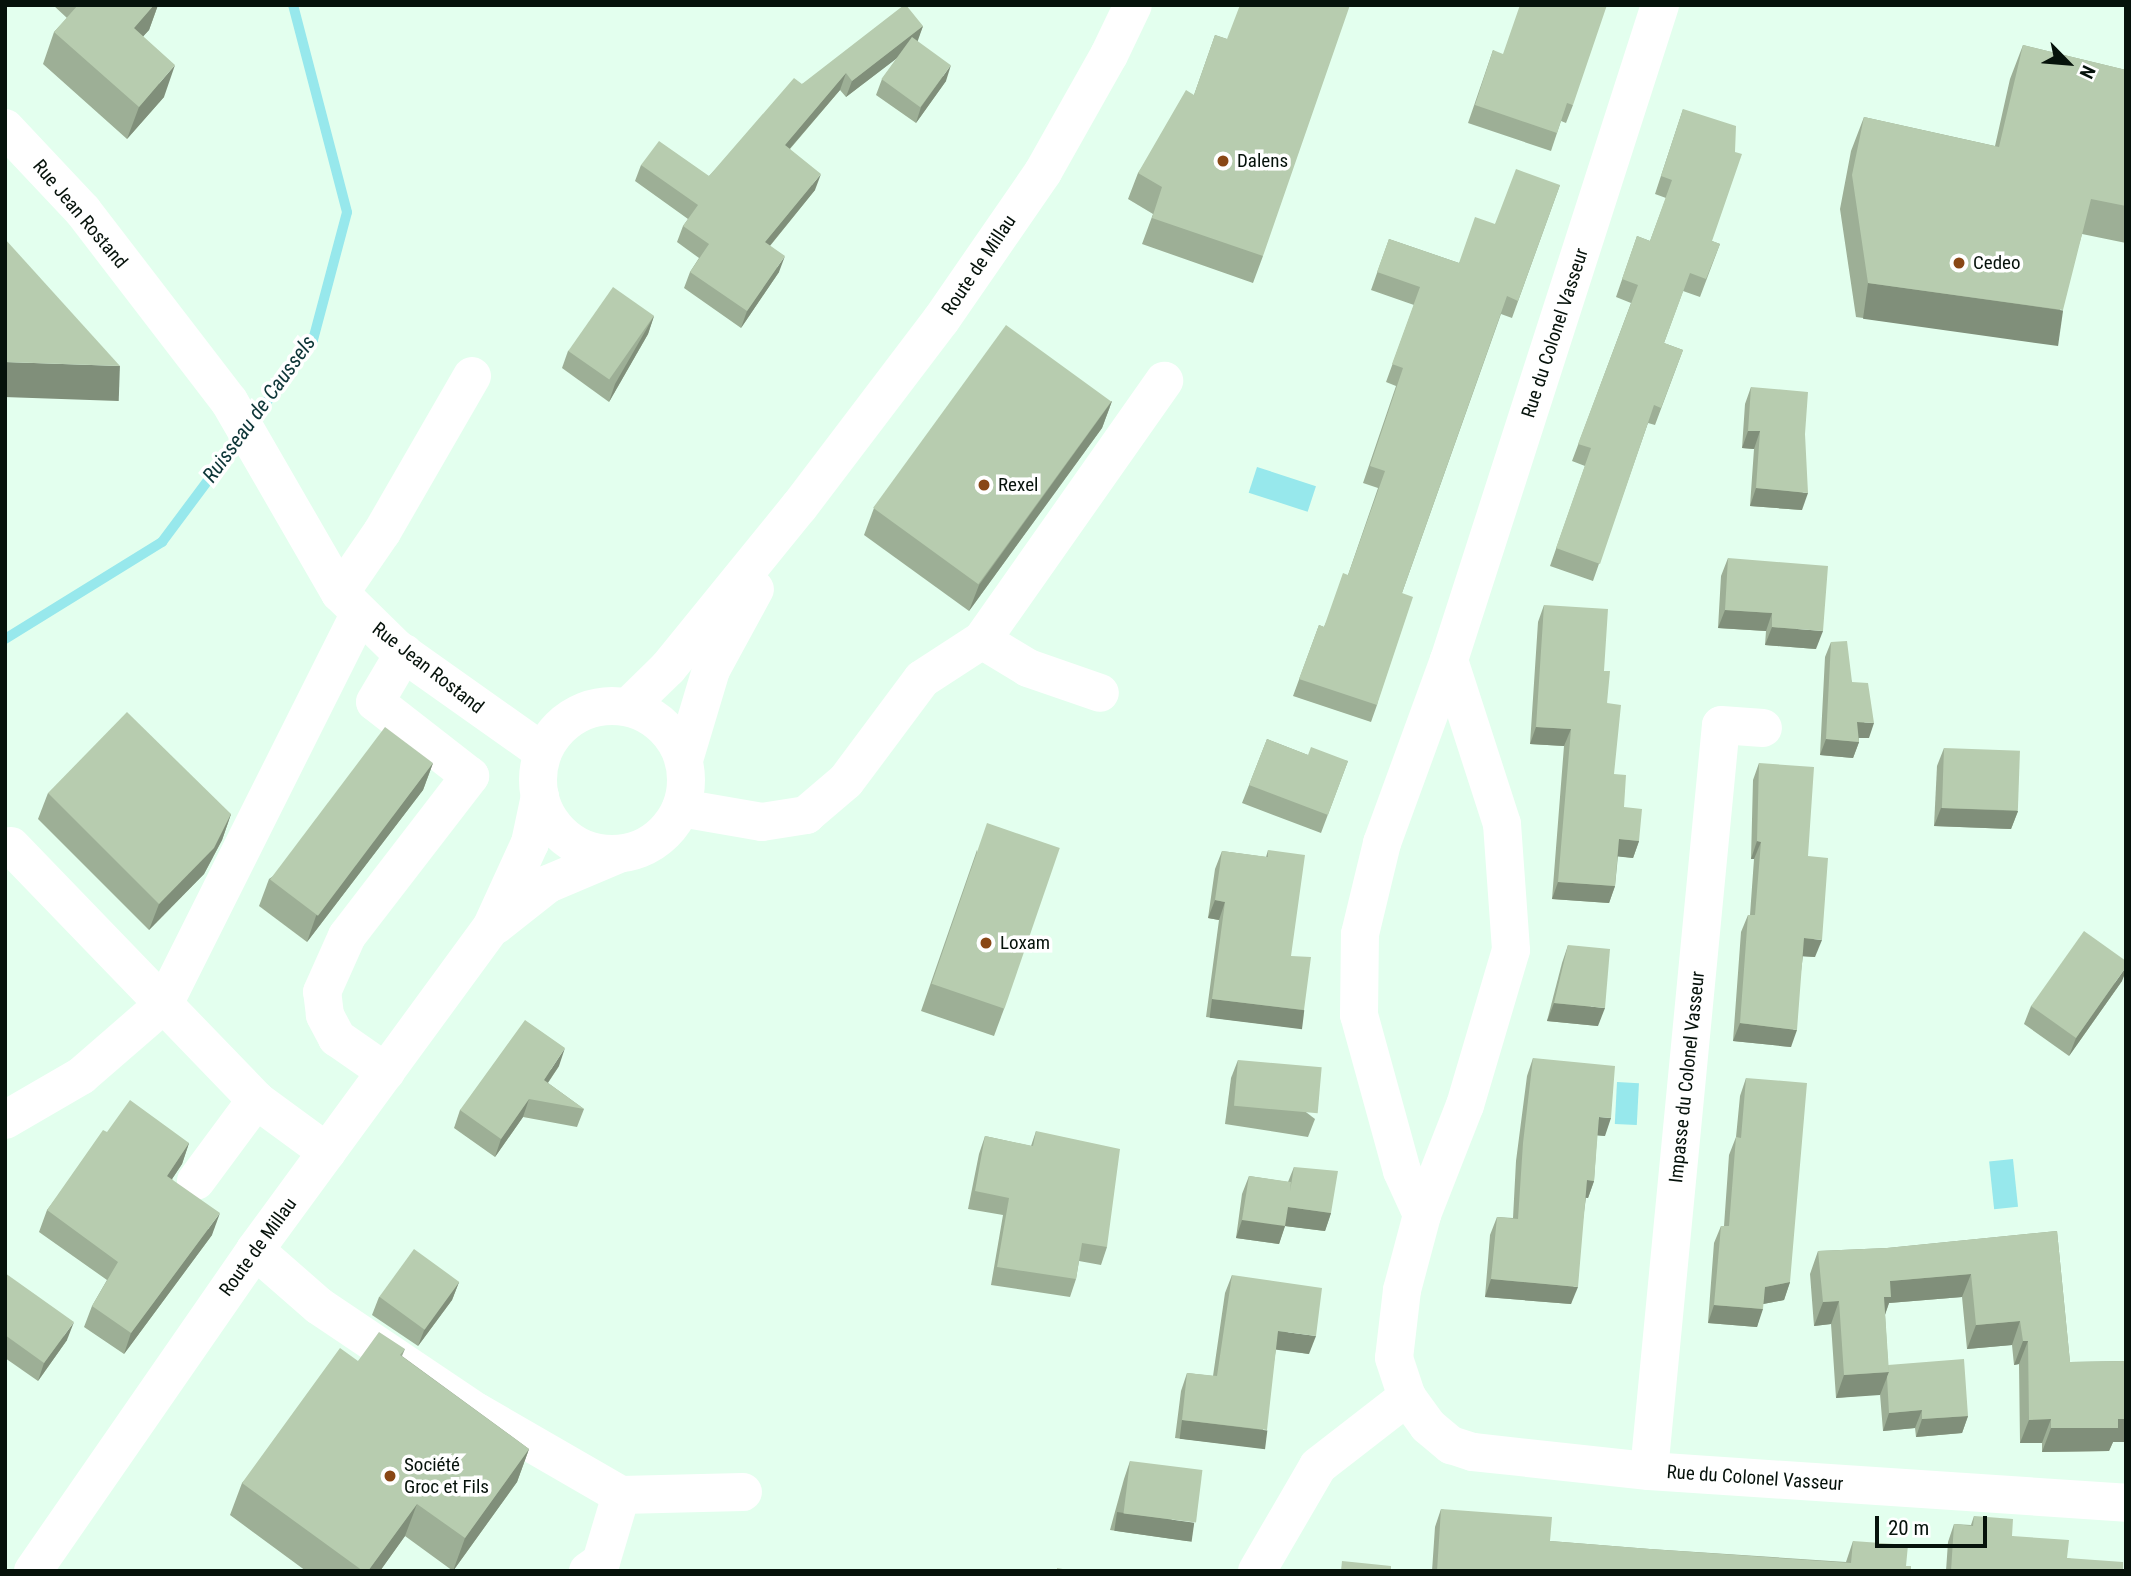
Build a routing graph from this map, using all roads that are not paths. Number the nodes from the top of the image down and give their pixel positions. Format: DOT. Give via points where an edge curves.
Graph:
graph roads {
  1 [pos="1133,5"];
  2 [pos="1660,5"];
  3 [pos="5,128"];
  4 [pos="472,376"];
  5 [pos="1164,382"];
  6 [pos="799,507"];
  7 [pos="350,603"];
  8 [pos="982,640"];
  9 [pos="404,653"];
  10 [pos="1449,660"];
  11 [pos="1100,693"];
  12 [pos="628,707"];
  13 [pos="1763,728"];
  14 [pos="543,752"];
  15 [pos="684,760"];
  16 [pos="540,796"];
  17 [pos="681,808"];
  18 [pos="10,846"];
  19 [pos="619,854"];
  20 [pos="491,928"];
  21 [pos="164,1004"];
  22 [pos="386,1072"];
  23 [pos="256,1100"];
  24 [pos="5,1120"];
  25 [pos="327,1152"];
  26 [pos="196,1181"];
  27 [pos="1422,1214"];
  28 [pos="254,1250"];
  29 [pos="1407,1396"];
  30 [pos="1649,1471"];
  31 [pos="743,1492"];
  32 [pos="621,1495"];
  33 [pos="2126,1503"];
  34 [pos="33,1571"];
  35 [pos="588,1571"];
  36 [pos="1257,1571"];
  1 -- 6 [label="street, Route de Millau" via="1043,172 941,320"];
  2 -- 10 [label="street, Rue du Colonel Vasseur"];
  3 -- 7 [label="street, Rue Jean Rostand" via="83,211 229,401"];
  4 -- 7 [label="street" via="382,532"];
  5 -- 8 [label="street"];
  6 -- 12 [label="street, Route de Millau" via="668,668"];
  6 -- 15 [label="street, Route de Millau" via="711,670"];
  7 -- 9 [label="street, Rue Jean Rostand"];
  7 -- 21 [label="street"];
  8 -- 11 [label="street" via="1028,668"];
  8 -- 17 [label="street" via="922,680 846,782 806,815 762,822"];
  9 -- 14 [label="street, Rue Jean Rostand"];
  9 -- 22 [label="street" via="375,702 470,776 347,936 322,992 325,1015 337,1038"];
  10 -- 27 [label="street, Rue du Colonel Vasseur" via="1502,824 1511,950 1465,1105"];
  10 -- 27 [label="street, Rue du Colonel Vasseur" via="1382,843 1360,933 1359,1015 1402,1171"];
  12 -- 14 [label="street" via="604,706 581,712 562,726"];
  12 -- 15 [label="street" via="663,726"];
  13 -- 30 [label="street, Impasse du Colonel Vasseur" via="1721,725"];
  14 -- 16 [label="street"];
  15 -- 17 [label="street"];
  16 -- 19 [label="street" via="550,821 569,840 593,852"];
  16 -- 20 [label="street, Route de Millau" via="530,843"];
  17 -- 19 [label="street" via="667,831 645,847"];
  18 -- 21 [label="street"];
  19 -- 20 [label="street, Route de Millau" via="548,884"];
  20 -- 22 [label="street, Route de Millau"];
  21 -- 23 [label="street"];
  21 -- 24 [label="street" via="81,1076"];
  22 -- 25 [label="street, Route de Millau"];
  23 -- 25 [label="street"];
  23 -- 26 [label="street"];
  25 -- 28 [label="street, Route de Millau"];
  27 -- 29 [label="street, Rue du Colonel Vasseur" via="1402,1290 1394,1358"];
  28 -- 32 [label="street" via="319,1306 477,1412"];
  28 -- 34 [label="street, Route de Millau"];
  29 -- 30 [label="street, Rue du Colonel Vasseur" via="1428,1426 1451,1445 1473,1452"];
  29 -- 36 [label="street" via="1318,1466"];
  30 -- 33 [label="street, Rue du Colonel Vasseur"];
  31 -- 32 [label="street"];
  32 -- 35 [label="street" via="601,1562"];
}
